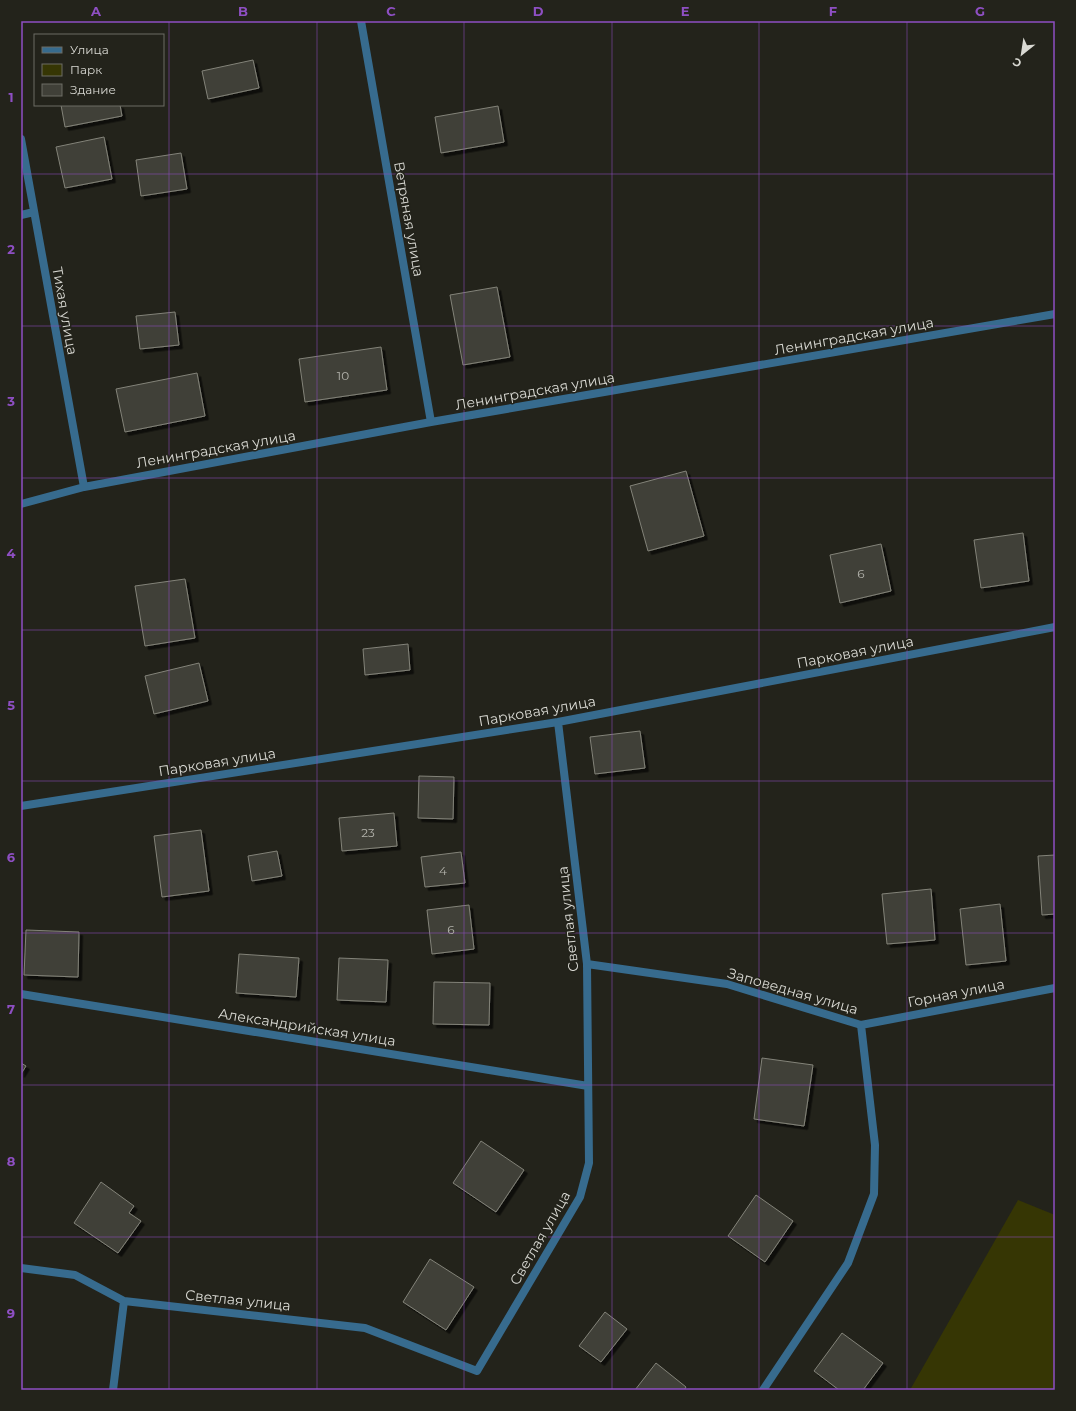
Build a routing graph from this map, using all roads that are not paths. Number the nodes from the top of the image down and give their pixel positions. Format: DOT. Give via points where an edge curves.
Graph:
graph roads {
  1 [pos="361,21"];
  2 [pos="21,139"];
  3 [pos="34,212"];
  4 [pos="21,215"];
  5 [pos="1055,314"];
  6 [pos="431,422"];
  7 [pos="84,487"];
  8 [pos="21,504"];
  9 [pos="1055,627"];
  10 [pos="558,722"];
  11 [pos="21,806"];
  12 [pos="587,964"];
  13 [pos="1055,988"];
  14 [pos="21,994"];
  15 [pos="861,1025"];
  16 [pos="588,1086"];
  17 [pos="21,1268"];
  18 [pos="124,1301"];
  19 [pos="113,1390"];
  20 [pos="763,1390"];
  1 -- 6 [label="street, Ветряная улица"];
  2 -- 3 [label="street, Тихая улица"];
  3 -- 4 [label="street"];
  3 -- 7 [label="street, Тихая улица"];
  5 -- 6 [label="street, Ленинградская улица"];
  6 -- 7 [label="street, Ленинградская улица"];
  7 -- 8 [label="street, Ленинградская улица"];
  9 -- 10 [label="street, Парковая улица"];
  10 -- 11 [label="street, Парковая улица"];
  10 -- 12 [label="street, Светлая улица"];
  12 -- 15 [label="street, Заповедная улица" via="727,984"];
  12 -- 16 [label="street, Светлая улица"];
  13 -- 15 [label="street, Горная улица"];
  14 -- 16 [label="street, Александрийская улица"];
  15 -- 20 [label="street, Заповедная улица" via="875,1145 874,1194 848,1263"];
  16 -- 18 [label="street, Светлая улица" via="590,1163 580,1197 477,1371 365,1328"];
  17 -- 18 [label="street" via="75,1275"];
  18 -- 19 [label="street"];
}
